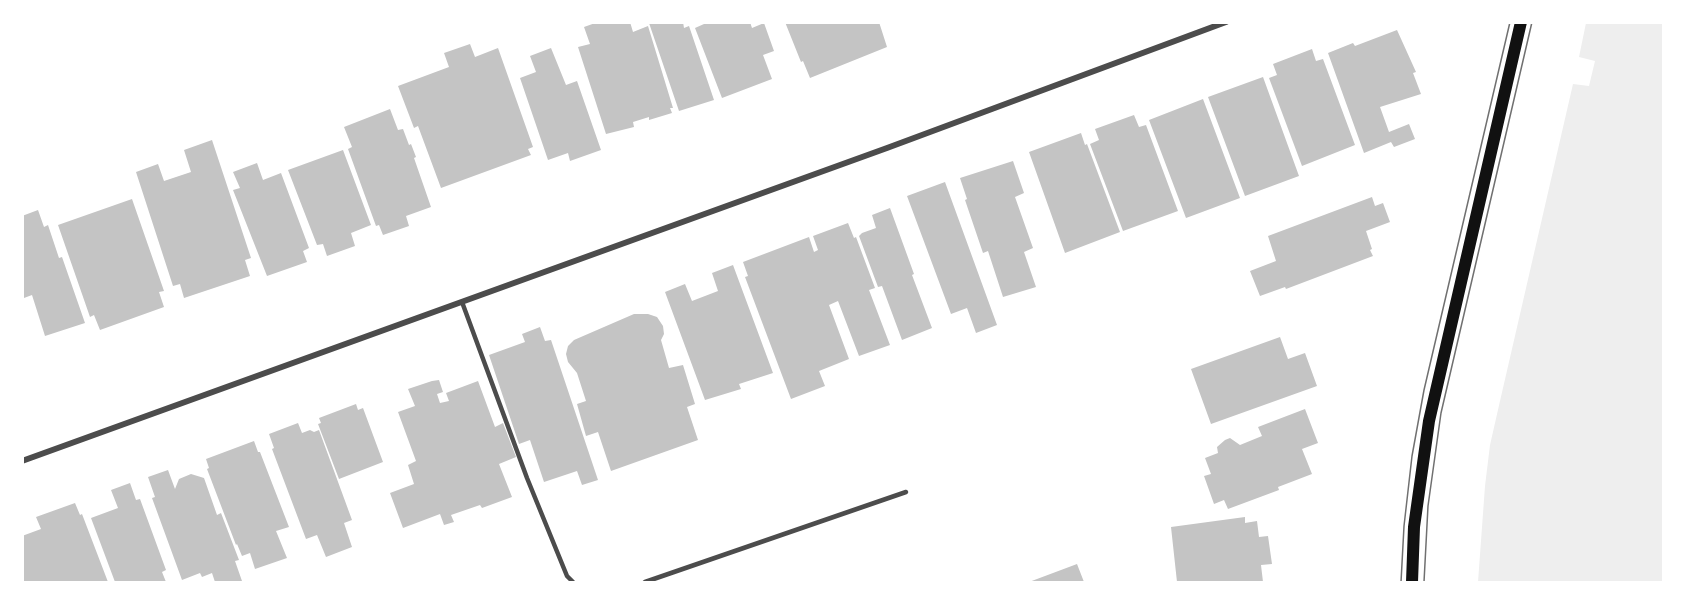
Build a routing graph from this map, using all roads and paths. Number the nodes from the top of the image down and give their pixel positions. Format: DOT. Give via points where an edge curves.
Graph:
graph roads {
  1 [pos="1226,22"];
  2 [pos="1521,22"];
  3 [pos="462,302"];
  4 [pos="22,461"];
  5 [pos="906,492"];
  6 [pos="573,582"];
  7 [pos="645,582"];
  8 [pos="1412,582"];
  1 -- 3 [label="street"];
  2 -- 8 [label="main road" via="1429,421 1414,527"];
  3 -- 4 [label="street"];
  3 -- 6 [label="lane" via="527,478 567,576"];
  5 -- 7 [label="lane"];
}
